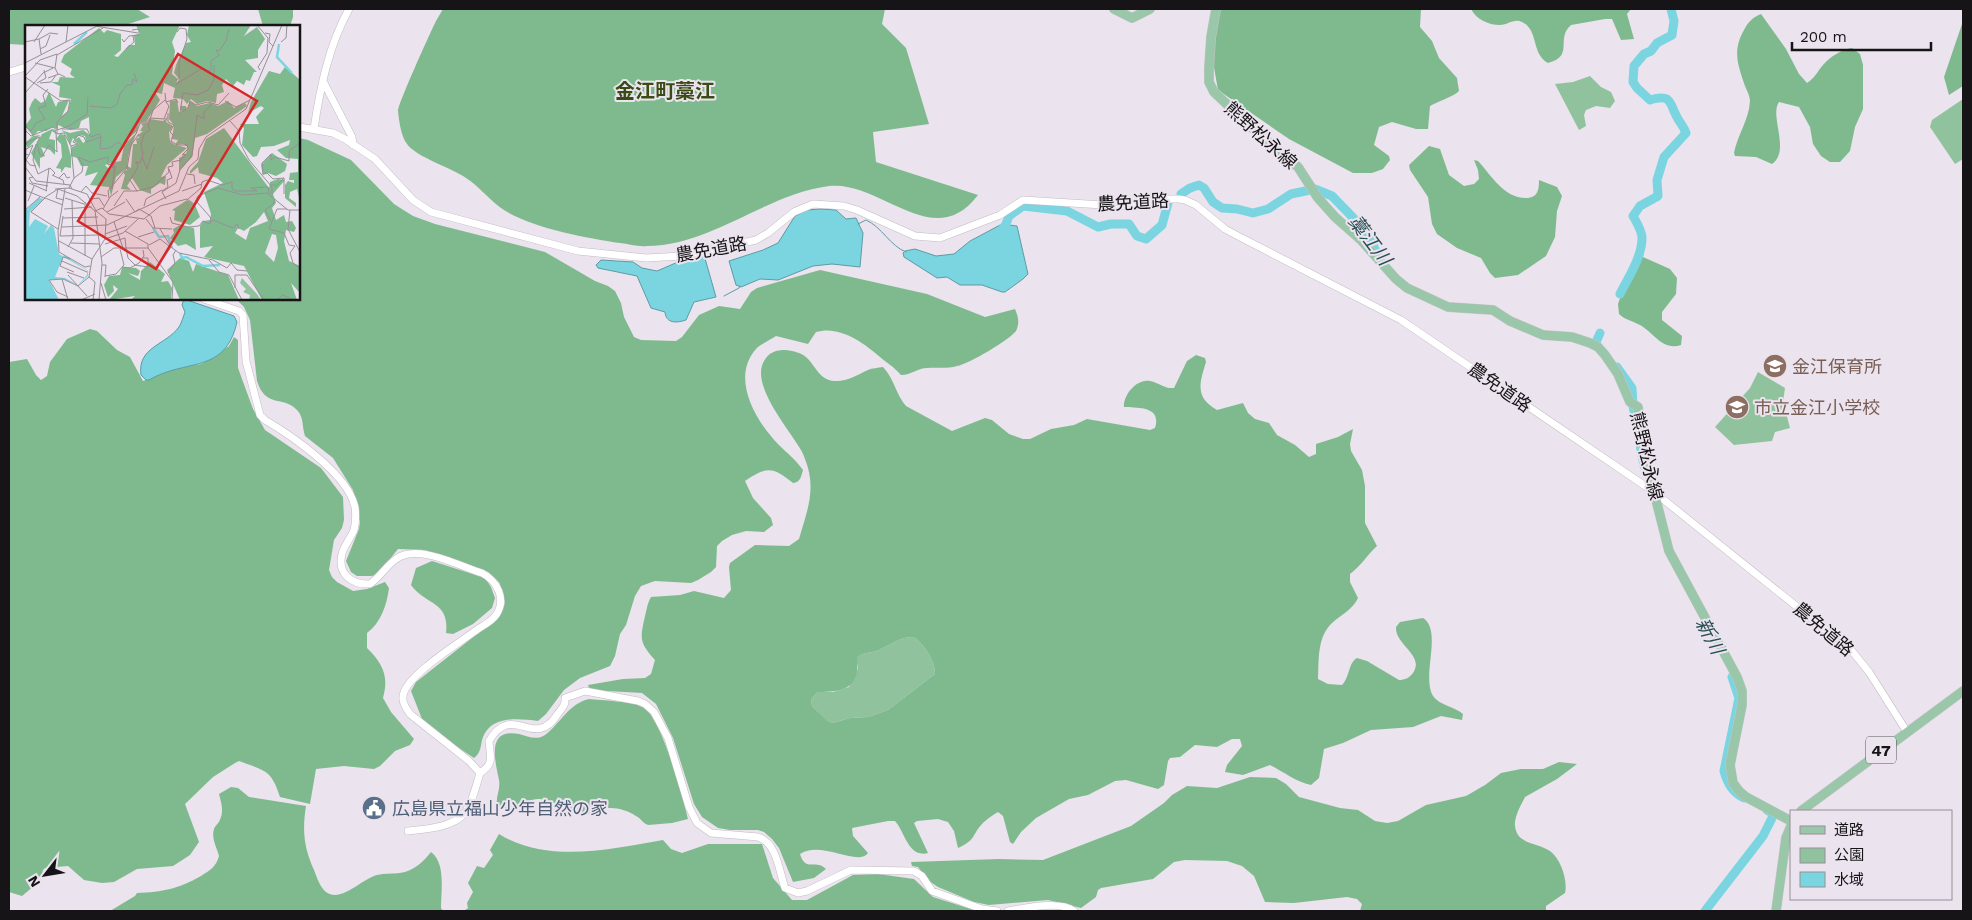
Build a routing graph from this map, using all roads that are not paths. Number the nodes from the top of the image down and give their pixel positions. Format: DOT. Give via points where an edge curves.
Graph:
graph roads {
  1 [pos="349,9"];
  2 [pos="1114,9"];
  3 [pos="1150,9"];
  4 [pos="1216,9"];
  5 [pos="25,67"];
  6 [pos="9,72"];
  7 [pos="323,80"];
  8 [pos="300,127"];
  9 [pos="314,129"];
  10 [pos="353,145"];
  11 [pos="207,300"];
  12 [pos="1651,490"];
  13 [pos="1963,691"];
  14 [pos="1907,732"];
  15 [pos="480,773"];
  16 [pos="1802,810"];
  17 [pos="1790,820"];
  18 [pos="1790,828"];
  19 [pos="408,831"];
  20 [pos="998,911"];
  21 [pos="1008,911"];
  22 [pos="1074,911"];
  23 [pos="1776,911"];
  1 -- 7 [label="street" via="332,48"];
  2 -- 3 [label="main road" via="1132,18"];
  4 -- 12 [label="main road, 熊野松永線" via="1209,68 1209,82 1214,92 1298,167 1335,217 1407,288 1448,307 1493,310 1543,335 1572,338 1598,347 1638,407"];
  5 -- 6 [label="street"];
  7 -- 9 [label="street"];
  7 -- 10 [label="street"];
  8 -- 9 [label="street, 農免道路"];
  9 -- 10 [label="street, 農免道路" via="333,133"];
  10 -- 12 [label="street, 農免道路" via="375,159 413,200 431,212 578,251 617,257 682,256 743,244 768,234 794,212 813,204 844,206 915,236 940,238 991,219 1023,200 1119,206 1185,200 1225,229 1401,320"];
  11 -- 15 [label="street" via="243,315 246,361 260,415 322,460 352,498 356,516 354,530 342,553 341,564 346,576 356,583 370,584 396,558 421,553 482,573 495,582 500,599 496,615 421,671 408,684 402,698 410,714 470,761"];
  12 -- 14 [label="street, 農免道路" via="1852,651"];
  12 -- 17 [label="main road, 熊野松永線" via="1669,551 1742,691 1730,765 1733,783 1746,797"];
  13 -- 14 [label="main road, 47"];
  14 -- 16 [label="main road, 47"];
  15 -- 19 [label="street" via="464,814 452,822"];
  15 -- 20 [label="street" via="492,760 488,741 492,734 514,723 533,730 543,729 551,724 566,704 565,698 585,691 638,701 654,712 661,723 697,823 711,833 765,839 786,888 798,893 807,892 851,870 914,871 922,876 932,891 982,909"];
  18 -- 23 [label="main road"];
  21 -- 22 [label="street" via="1058,906"];
}
